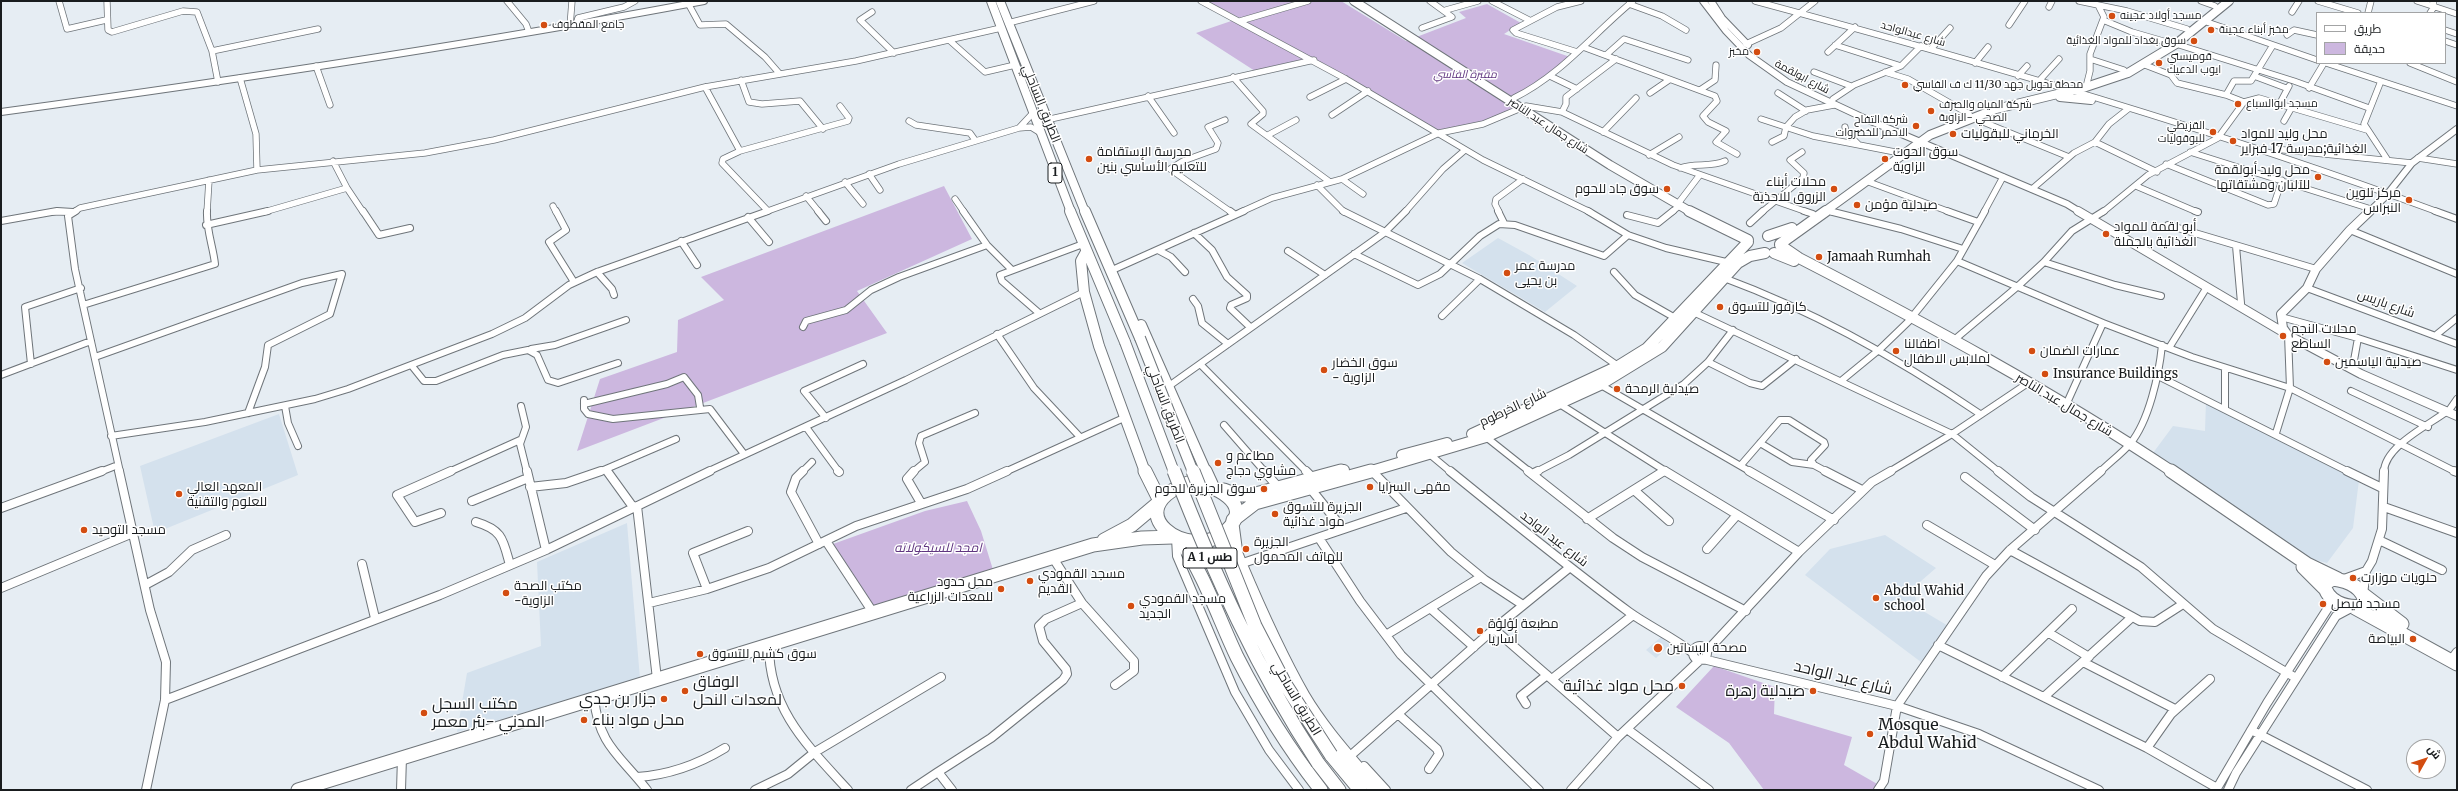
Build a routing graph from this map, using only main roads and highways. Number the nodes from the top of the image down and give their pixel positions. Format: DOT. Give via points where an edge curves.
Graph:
graph roads {
  1 [pos="990,1"];
  2 [pos="1000,1"];
  3 [pos="1354,1"];
  4 [pos="1361,1"];
  5 [pos="2228,1"];
  6 [pos="2218,4"];
  7 [pos="1005,25"];
  8 [pos="2173,43"];
  9 [pos="2086,85"];
  10 [pos="2063,90"];
  11 [pos="2048,97"];
  12 [pos="1523,107"];
  13 [pos="1970,116"];
  14 [pos="1918,139"];
  15 [pos="1768,236"];
  16 [pos="1750,239"];
  17 [pos="1084,248"];
  18 [pos="1775,249"];
  19 [pos="1122,296"];
  20 [pos="1689,310"];
  21 [pos="1910,319"];
  22 [pos="1125,342"];
  23 [pos="1596,382"];
  24 [pos="2024,384"];
  25 [pos="2127,446"];
  26 [pos="1427,452"];
  27 [pos="1311,483"];
  28 [pos="1211,484"];
  29 [pos="1224,490"];
  30 [pos="1158,502"];
  31 [pos="1233,522"];
  32 [pos="1177,538"];
  33 [pos="1093,545"];
  34 [pos="2340,580"];
  35 [pos="2327,593"];
  36 [pos="2364,594"];
  37 [pos="2353,608"];
  38 [pos="2456,657"];
  39 [pos="298,790"];
  40 [pos="1321,790"];
  41 [pos="1339,790"];
  42 [pos="1360,790"];
  43 [pos="1376,790"];
  1 -- 7 [label="main road, الطريق الساحلي / 1"];
  2 -- 7 [label="main road, الطريق الساحلي / A 1 طس"];
  3 -- 12 [label="main road, شارع جمال عبد الناصر"];
  4 -- 12 [label="main road, شارع جمال عبد الناصر" via="1514,98"];
  5 -- 8 [label="main road"];
  6 -- 8 [label="main road"];
  7 -- 17 [label="main road, الطريق الساحلي / 1" via="1015,65"];
  7 -- 19 [label="main road, الطريق الساحلي / A 1 طس"];
  8 -- 9 [label="main road" via="2140,63"];
  8 -- 9 [label="main road" via="2145,65 2128,73"];
  9 -- 10 [label="main road"];
  9 -- 11 [label="main road" via="2084,92 2093,100"];
  10 -- 11 [label="main road"];
  10 -- 13 [label="main road"];
  11 -- 13 [label="main road"];
  12 -- 16 [label="main road, شارع جمال عبد الناصر" via="1680,204"];
  13 -- 14 [label="main road"];
  14 -- 15 [label="main road" via="1895,152 1813,214 1786,231"];
  14 -- 18 [label="main road" via="1866,182"];
  15 -- 16 [label="main road"];
  15 -- 18 [label="main road"];
  16 -- 18 [label="main road" via="1753,249"];
  16 -- 20 [label="main road, شارع الخرطوم" via="1726,262"];
  17 -- 22 [label="main road, الطريق الساحلي / 1"];
  17 -- 30 [label="main road" via="1081,261 1084,292 1099,346"];
  18 -- 20 [label="main road, شارع الخرطوم" via="1746,258"];
  18 -- 21 [label="main road, شارع جمال عبد الناصر"];
  19 -- 28 [label="main road" via="1143,327"];
  19 -- 42 [label="main road, الطريق الساحلي / A 1 طس, bridge" via="1255,626 1285,684 1331,755"];
  20 -- 23 [label="main road, شارع الخرطوم" via="1677,318 1647,348"];
  20 -- 23 [label="main road, شارع الخرطوم" via="1668,341 1651,356"];
  21 -- 24 [label="main road, شارع جمال عبد الناصر"];
  21 -- 24 [label="main road, شارع جمال عبد الناصر" via="1954,340"];
  22 -- 41 [label="main road, الطريق الساحلي / A 1 طس, bridge" via="1240,630 1279,706"];
  23 -- 26 [label="main road, شارع الخرطوم"];
  23 -- 26 [label="main road, شارع الخرطوم" via="1486,437"];
  24 -- 25 [label="main road, شارع جمال عبد الناصر"];
  24 -- 25 [label="main road, شارع جمال عبد الناصر" via="2066,405"];
  25 -- 34 [label="main road, شارع جمال عبد الناصر" via="2307,564"];
  25 -- 35 [label="main road, شارع جمال عبد الناصر" via="2302,566"];
  26 -- 27 [label="main road, شارع الخرطوم"];
  26 -- 27 [label="main road, شارع الخرطوم" via="1372,471"];
  27 -- 29 [label="main road, شارع الخرطوم" via="1245,496"];
  27 -- 31 [label="main road, شارع الخرطوم" via="1255,503"];
  28 -- 29 [label="main road"];
  28 -- 30 [label="main road" via="1201,482 1172,487"];
  29 -- 31 [label="main road" via="1234,504"];
  30 -- 32 [label="main road" via="1156,519 1166,532"];
  30 -- 33 [label="main road" via="1132,525"];
  31 -- 32 [label="main road" via="1226,530 1210,539 1195,542"];
  31 -- 43 [label="main road" via="1236,554 1292,675 1319,718 1351,755"];
  32 -- 33 [label="main road" via="1142,538"];
  32 -- 40 [label="main road" via="1200,569 1237,656 1260,701 1298,761"];
  33 -- 39 [label="main road"];
  34 -- 35 [label="main road" via="2325,582"];
  34 -- 36 [label="main road, شارع جمال عبد الناصر" via="2353,585"];
  35 -- 37 [label="main road, شارع جمال عبد الناصر" via="2342,605"];
  36 -- 37 [label="main road" via="2365,603"];
  36 -- 38 [label="main road" via="2393,619"];
  37 -- 38 [label="main road"];
}
